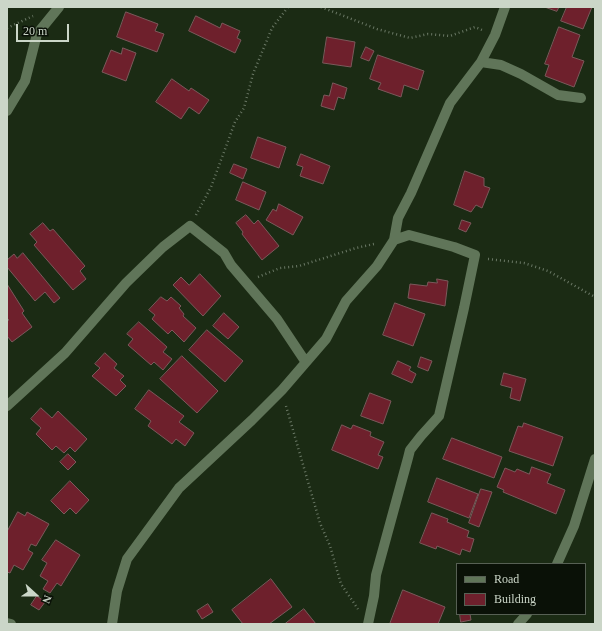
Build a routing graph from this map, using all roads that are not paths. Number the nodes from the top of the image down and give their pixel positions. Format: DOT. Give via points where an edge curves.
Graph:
graph roads {
  1 [pos="58,7"];
  2 [pos="505,7"];
  3 [pos="481,62"];
  4 [pos="581,98"];
  5 [pos="7,111"];
  6 [pos="394,240"];
  7 [pos="305,361"];
  8 [pos="7,406"];
  9 [pos="595,458"];
  10 [pos="557,563"];
  11 [pos="526,615"];
  12 [pos="7,623"];
  13 [pos="12,624"];
  14 [pos="112,624"];
  15 [pos="368,624"];
  16 [pos="518,624"];
  1 -- 5 [label="street" via="37,34 25,81"];
  2 -- 3 [label="street"];
  3 -- 4 [label="street" via="501,65 558,95"];
  3 -- 6 [label="street" via="450,103 398,218"];
  6 -- 7 [label="street" via="377,266 346,300 326,339"];
  6 -- 15 [label="street" via="409,236 475,255 439,416 410,450 376,575"];
  7 -- 8 [label="street" via="277,319 231,265 224,253 190,226 163,247 126,283 65,353"];
  7 -- 14 [label="street" via="282,390 179,488 127,559 117,591"];
  9 -- 10 [label="street" via="574,526"];
  11 -- 16 [label="street"];
  12 -- 13 [label="street"];
}
